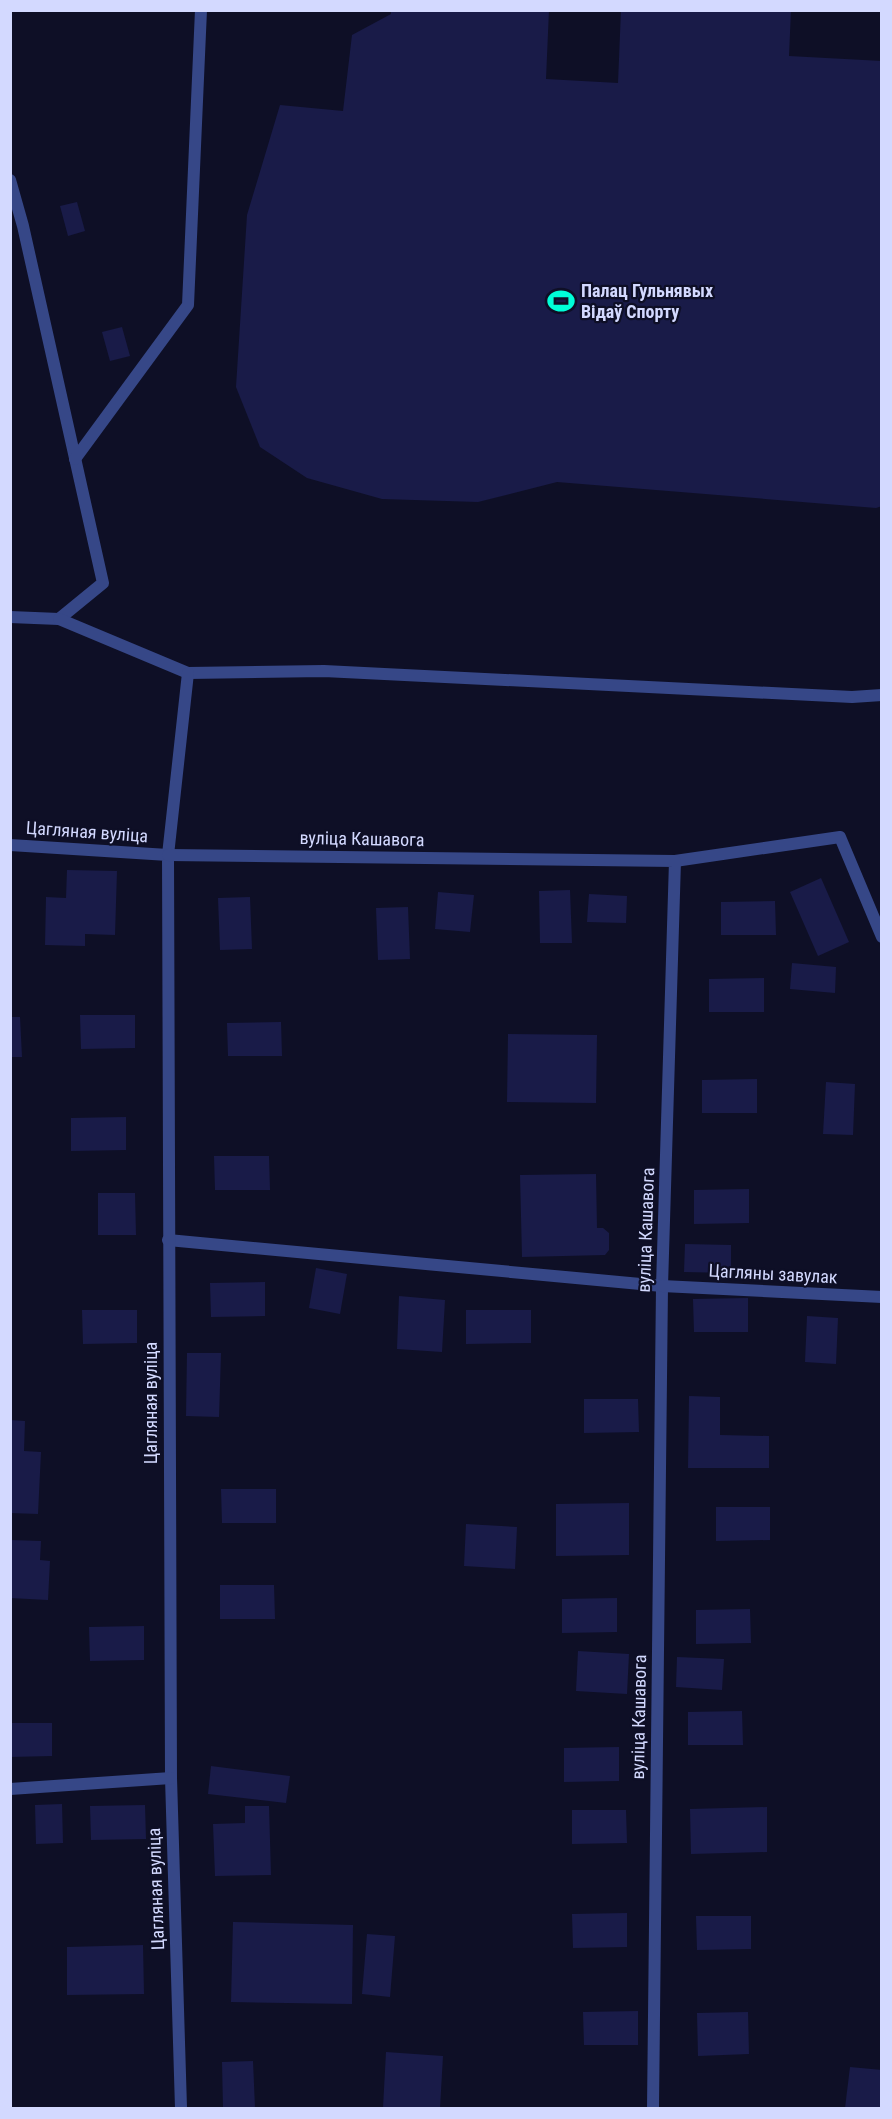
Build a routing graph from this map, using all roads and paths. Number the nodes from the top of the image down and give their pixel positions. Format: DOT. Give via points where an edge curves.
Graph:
graph roads {
  1 [pos="201,10"];
  2 [pos="10,180"];
  3 [pos="75,459"];
  4 [pos="10,617"];
  5 [pos="59,619"];
  6 [pos="188,673"];
  7 [pos="882,696"];
  8 [pos="10,845"];
  9 [pos="168,855"];
  10 [pos="675,861"];
  11 [pos="882,937"];
  12 [pos="168,1240"];
  13 [pos="662,1286"];
  14 [pos="882,1297"];
  15 [pos="171,1778"];
  16 [pos="10,1789"];
  17 [pos="181,2109"];
  18 [pos="653,2109"];
  1 -- 3 [label="street" via="188,305"];
  2 -- 3 [label="street" via="24,226"];
  3 -- 5 [label="street" via="103,583"];
  4 -- 5 [label="street"];
  5 -- 6 [label="street"];
  6 -- 7 [label="street" via="324,671 852,698"];
  6 -- 9 [label="street"];
  8 -- 9 [label="street, Цагляная вуліца"];
  9 -- 10 [label="street, вуліца Кашавога"];
  9 -- 12 [label="street, Цагляная вуліца"];
  10 -- 11 [label="street" via="840,837"];
  10 -- 13 [label="street, вуліца Кашавога"];
  12 -- 13 [label="street, Цагляны завулак"];
  12 -- 15 [label="street, Цагляная вуліца"];
  13 -- 14 [label="street, Цагляны завулак"];
  13 -- 18 [label="street, вуліца Кашавога"];
  15 -- 16 [label="street"];
  15 -- 17 [label="street, Цагляная вуліца"];
}
